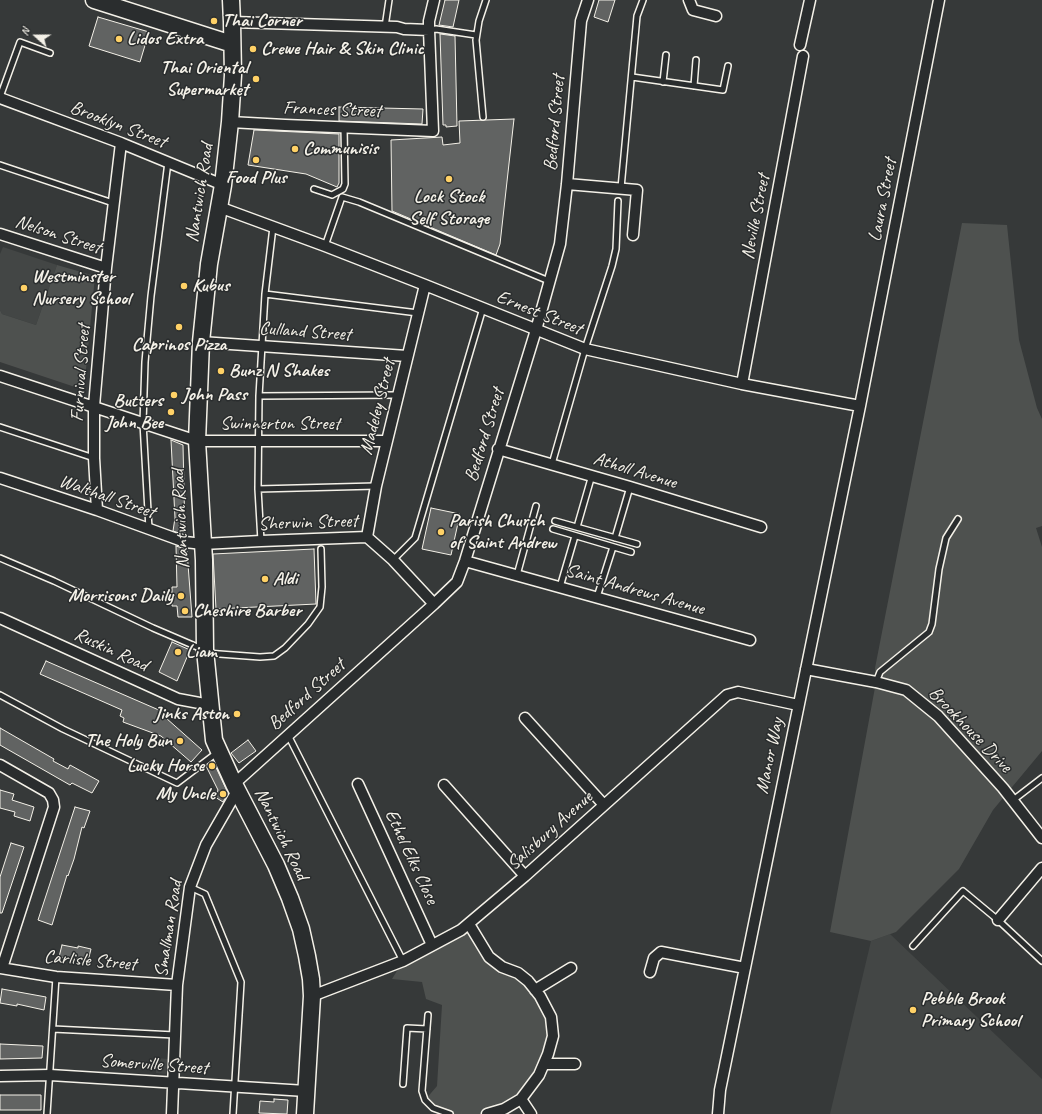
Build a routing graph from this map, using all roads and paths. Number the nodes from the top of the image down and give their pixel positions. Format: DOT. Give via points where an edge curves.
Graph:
graph roads {
  1 [pos="95,0"];
  2 [pos="230,0"];
  3 [pos="389,0"];
  4 [pos="434,0"];
  5 [pos="486,0"];
  6 [pos="588,0"];
  7 [pos="643,0"];
  8 [pos="689,0"];
  9 [pos="810,0"];
  10 [pos="939,0"];
  11 [pos="716,16"];
  12 [pos="232,22"];
  13 [pos="385,26"];
  14 [pos="428,30"];
  15 [pos="476,35"];
  16 [pos="232,44"];
  17 [pos="800,45"];
  18 [pos="50,53"];
  19 [pos="666,55"];
  20 [pos="803,56"];
  21 [pos="696,60"];
  22 [pos="728,66"];
  23 [pos="632,77"];
  24 [pos="663,82"];
  25 [pos="694,86"];
  26 [pos="0,98"];
  27 [pos="482,117"];
  28 [pos="230,122"];
  29 [pos="344,127"];
  30 [pos="121,143"];
  31 [pos="168,162"];
  32 [pos="0,165"];
  33 [pos="567,184"];
  34 [pos="223,185"];
  35 [pos="621,188"];
  36 [pos="314,189"];
  37 [pos="618,200"];
  38 [pos="113,203"];
  39 [pos="219,207"];
  40 [pos="274,228"];
  41 [pos="0,234"];
  42 [pos="633,235"];
  43 [pos="325,246"];
  44 [pos="106,268"];
  45 [pos="549,281"];
  46 [pos="425,285"];
  47 [pos="265,294"];
  48 [pos="483,308"];
  49 [pos="418,313"];
  50 [pos="536,330"];
  51 [pos="201,342"];
  52 [pos="263,346"];
  53 [pos="585,350"];
  54 [pos="407,356"];
  55 [pos="0,376"];
  56 [pos="742,384"];
  57 [pos="259,396"];
  58 [pos="398,396"];
  59 [pos="94,406"];
  60 [pos="860,406"];
  61 [pos="143,423"];
  62 [pos="0,427"];
  63 [pos="197,441"];
  64 [pos="258,441"];
  65 [pos="386,441"];
  66 [pos="498,449"];
  67 [pos="94,458"];
  68 [pos="552,464"];
  69 [pos="592,476"];
  70 [pos="0,478"];
  71 [pos="376,486"];
  72 [pos="630,487"];
  73 [pos="258,489"];
  74 [pos="536,506"];
  75 [pos="97,510"];
  76 [pos="958,519"];
  77 [pos="555,521"];
  78 [pos="577,527"];
  79 [pos="761,527"];
  80 [pos="149,529"];
  81 [pos="553,529"];
  82 [pos="575,536"];
  83 [pos="366,537"];
  84 [pos="615,538"];
  85 [pos="261,541"];
  86 [pos="203,544"];
  87 [pos="637,544"];
  88 [pos="613,547"];
  89 [pos="321,549"];
  90 [pos="631,552"];
  91 [pos="0,558"];
  92 [pos="393,560"];
  93 [pos="465,561"];
  94 [pos="516,575"];
  95 [pos="560,587"];
  96 [pos="597,597"];
  97 [pos="434,604"];
  98 [pos="0,618"];
  99 [pos="750,640"];
  100 [pos="205,652"];
  101 [pos="806,669"];
  102 [pos="876,682"];
  103 [pos="0,695"];
  104 [pos="210,705"];
  105 [pos="798,705"];
  106 [pos="525,718"];
  107 [pos="288,735"];
  108 [pos="219,751"];
  109 [pos="0,765"];
  110 [pos="1042,778"];
  111 [pos="358,784"];
  112 [pos="444,785"];
  113 [pos="235,787"];
  114 [pos="1012,801"];
  115 [pos="604,806"];
  116 [pos="1042,838"];
  117 [pos="1042,868"];
  118 [pos="525,876"];
  119 [pos="190,887"];
  120 [pos="998,920"];
  121 [pos="469,924"];
  122 [pos="432,945"];
  123 [pos="913,946"];
  124 [pos="403,961"];
  125 [pos="1042,961"];
  126 [pos="1,968"];
  127 [pos="571,968"];
  128 [pos="745,968"];
  129 [pos="650,972"];
  130 [pos="56,977"];
  131 [pos="177,985"];
  132 [pos="535,990"];
  133 [pos="312,996"];
  134 [pos="428,1015"];
  135 [pos="53,1029"];
  136 [pos="426,1029"];
  137 [pos="175,1035"];
  138 [pos="544,1064"];
  139 [pos="575,1064"];
  140 [pos="50,1075"];
  141 [pos="0,1076"];
  142 [pos="174,1083"];
  143 [pos="403,1084"];
  144 [pos="234,1088"];
  145 [pos="306,1091"];
  146 [pos="521,1099"];
  147 [pos="47,1114"];
  148 [pos="172,1114"];
  149 [pos="233,1114"];
  150 [pos="305,1114"];
  151 [pos="450,1114"];
  152 [pos="487,1114"];
  153 [pos="531,1114"];
  154 [pos="718,1114"];
  1 -- 16 [label="main road"];
  2 -- 12 [label="main road, Nantwich Road"];
  3 -- 13 [label="lane"];
  4 -- 14 [label="street"];
  5 -- 15 [label="lane"];
  6 -- 33 [label="street, Bedford Street" via="581,20"];
  7 -- 23 [label="lane" via="637,16"];
  8 -- 11 [label="street" via="694,10"];
  9 -- 17 [label="street"];
  10 -- 60 [label="street, Laura Street"];
  12 -- 13 [label="street"];
  12 -- 16 [label="main road, Nantwich Road"];
  13 -- 14 [label="street"];
  14 -- 15 [label="lane"];
  14 -- 29 [label="street, Frances Street" via="433,131"];
  15 -- 27 [label="lane"];
  16 -- 28 [label="main road, Nantwich Road"];
  18 -- 26 [label="lane" via="20,42"];
  19 -- 24 [label="lane"];
  20 -- 56 [label="street, Neville Street"];
  21 -- 25 [label="lane"];
  22 -- 25 [label="lane" via="723,90"];
  23 -- 24 [label="lane"];
  23 -- 35 [label="lane"];
  24 -- 25 [label="lane"];
  26 -- 30 [label="street, Brooklyn Street"];
  28 -- 29 [label="street, Frances Street"];
  28 -- 34 [label="main road, Nantwich Road"];
  29 -- 36 [label="lane" via="343,189 332,195"];
  30 -- 31 [label="street, Brooklyn Street"];
  30 -- 38 [label="street, Furnival Street"];
  31 -- 34 [label="street, Brooklyn Street"];
  31 -- 61 [label="lane" via="147,331"];
  32 -- 38 [label="lane"];
  33 -- 35 [label="street"];
  33 -- 45 [label="street, Bedford Street" via="560,244"];
  34 -- 39 [label="main road, Nantwich Road"];
  35 -- 42 [label="street" via="637,190"];
  37 -- 53 [label="lane" via="616,248"];
  38 -- 44 [label="street, Furnival Street"];
  39 -- 40 [label="street, Ernest Street"];
  39 -- 51 [label="main road, Nantwich Road" via="209,264"];
  40 -- 43 [label="street, Ernest Street"];
  40 -- 47 [label="lane"];
  41 -- 44 [label="street, Nelson Street"];
  43 -- 45 [label="lane" via="342,197"];
  43 -- 46 [label="street, Ernest Street"];
  44 -- 59 [label="street, Furnival Street"];
  45 -- 50 [label="street, Bedford Street"];
  46 -- 48 [label="street, Ernest Street"];
  46 -- 49 [label="street, Madeley Street"];
  47 -- 49 [label="lane"];
  47 -- 52 [label="lane"];
  48 -- 50 [label="street, Ernest Street"];
  48 -- 92 [label="lane" via="415,538"];
  49 -- 54 [label="street, Madeley Street"];
  50 -- 53 [label="street, Ernest Street"];
  50 -- 66 [label="street, Bedford Street"];
  51 -- 52 [label="street, Culland Street"];
  51 -- 63 [label="main road, Nantwich Road"];
  52 -- 54 [label="street, Culland Street"];
  52 -- 57 [label="lane"];
  53 -- 56 [label="street, Ernest Street"];
  53 -- 68 [label="lane"];
  54 -- 58 [label="street, Madeley Street"];
  55 -- 59 [label="street, Swinnerton Street"];
  56 -- 60 [label="street, Ernest Street"];
  57 -- 58 [label="lane"];
  57 -- 64 [label="lane"];
  58 -- 65 [label="street, Madeley Street"];
  59 -- 61 [label="street, Swinnerton Street"];
  59 -- 67 [label="street, Furnival Street"];
  60 -- 101 [label="street, Manor Way"];
  61 -- 63 [label="street, Swinnerton Street"];
  61 -- 80 [label="lane"];
  62 -- 67 [label="lane"];
  63 -- 64 [label="street, Swinnerton Street"];
  63 -- 86 [label="main road, Nantwich Road"];
  64 -- 65 [label="street, Swinnerton Street"];
  64 -- 73 [label="lane"];
  65 -- 71 [label="street, Madeley Street"];
  66 -- 68 [label="street, Atholl Avenue"];
  66 -- 93 [label="street, Bedford Street"];
  67 -- 75 [label="street, Furnival Street"];
  68 -- 69 [label="street, Atholl Avenue"];
  69 -- 72 [label="street, Atholl Avenue"];
  69 -- 78 [label="lane"];
  70 -- 75 [label="street, Walthall Street"];
  71 -- 73 [label="lane"];
  71 -- 83 [label="street, Madeley Street"];
  72 -- 79 [label="street, Atholl Avenue"];
  72 -- 84 [label="lane"];
  73 -- 85 [label="lane"];
  74 -- 94 [label="lane"];
  75 -- 80 [label="street, Walthall Street"];
  76 -- 102 [label="lane" via="946,538 929,632 880,672"];
  77 -- 78 [label="lane"];
  78 -- 84 [label="lane"];
  80 -- 86 [label="street, Walthall Street" via="185,542"];
  81 -- 82 [label="lane"];
  82 -- 88 [label="lane"];
  82 -- 95 [label="lane"];
  83 -- 85 [label="street, Sherwin Street"];
  83 -- 92 [label="street, Sherwin Street"];
  84 -- 87 [label="lane"];
  85 -- 86 [label="street, Sherwin Street"];
  86 -- 100 [label="main road, Nantwich Road"];
  88 -- 90 [label="lane"];
  88 -- 96 [label="lane"];
  89 -- 100 [label="lane" via="320,607 285,648 274,656"];
  91 -- 100 [label="lane"];
  92 -- 97 [label="street, Sherwin Street"];
  93 -- 94 [label="street, Saint Andrews Avenue"];
  93 -- 97 [label="street, Bedford Street" via="457,582"];
  94 -- 95 [label="street, Saint Andrews Avenue"];
  95 -- 96 [label="street, Saint Andrews Avenue"];
  96 -- 99 [label="street, Saint Andrews Avenue"];
  97 -- 107 [label="street, Bedford Street"];
  98 -- 104 [label="street, Ruskin Road" via="178,699"];
  100 -- 104 [label="main road, Nantwich Road"];
  101 -- 102 [label="street, Brookhouse Drive"];
  101 -- 105 [label="street, Manor Way"];
  102 -- 114 [label="street, Brookhouse Drive" via="906,690 938,716"];
  103 -- 108 [label="lane" via="63,729 177,783"];
  104 -- 108 [label="main road, Nantwich Road" via="214,740"];
  105 -- 115 [label="street, Salisbury Avenue" via="738,692 727,695"];
  105 -- 128 [label="street, Manor Way"];
  106 -- 115 [label="street"];
  107 -- 113 [label="street, Bedford Street"];
  107 -- 124 [label="lane"];
  108 -- 113 [label="main road, Nantwich Road"];
  109 -- 126 [label="street" via="49,793 54,807"];
  110 -- 114 [label="lane"];
  111 -- 122 [label="street, Ethel Elks Close"];
  112 -- 118 [label="street"];
  113 -- 119 [label="street, Smallman Road" via="206,845"];
  113 -- 133 [label="main road, Nantwich Road" via="276,865 296,914 308,956"];
  114 -- 116 [label="street, Brookhouse Drive"];
  115 -- 118 [label="street, Salisbury Avenue"];
  117 -- 120 [label="street"];
  118 -- 121 [label="street, Salisbury Avenue"];
  119 -- 131 [label="street, Smallman Road"];
  119 -- 144 [label="lane" via="205,894 241,982"];
  120 -- 123 [label="lane" via="963,891"];
  120 -- 125 [label="lane"];
  121 -- 122 [label="street, Salisbury Avenue"];
  121 -- 132 [label="street" via="489,957 502,966 518,972"];
  122 -- 124 [label="street, Salisbury Avenue"];
  124 -- 133 [label="street, Salisbury Avenue"];
  126 -- 130 [label="street, Carlisle Street"];
  127 -- 132 [label="street"];
  128 -- 129 [label="street" via="661,952 654,958"];
  128 -- 154 [label="street, Manor Way" via="720,1090"];
  130 -- 131 [label="street, Carlisle Street"];
  130 -- 135 [label="lane"];
  131 -- 137 [label="street, Smallman Road"];
  132 -- 138 [label="street" via="551,1017 553,1036"];
  133 -- 145 [label="main road, Nantwich Road"];
  134 -- 136 [label="lane"];
  135 -- 137 [label="lane"];
  135 -- 140 [label="lane"];
  136 -- 143 [label="lane" via="407,1028"];
  136 -- 151 [label="lane" via="422,1091 425,1100 433,1108"];
  137 -- 142 [label="street, Smallman Road"];
  138 -- 139 [label="street"];
  138 -- 146 [label="street"];
  140 -- 141 [label="street, Somerville Street"];
  140 -- 142 [label="street, Somerville Street"];
  140 -- 147 [label="lane"];
  142 -- 144 [label="street, Somerville Street"];
  142 -- 148 [label="street, Smallman Road"];
  144 -- 145 [label="street, Somerville Street"];
  144 -- 149 [label="lane"];
  145 -- 150 [label="main road, Nantwich Road"];
  146 -- 152 [label="street" via="504,1109"];
  146 -- 153 [label="street"];
}
